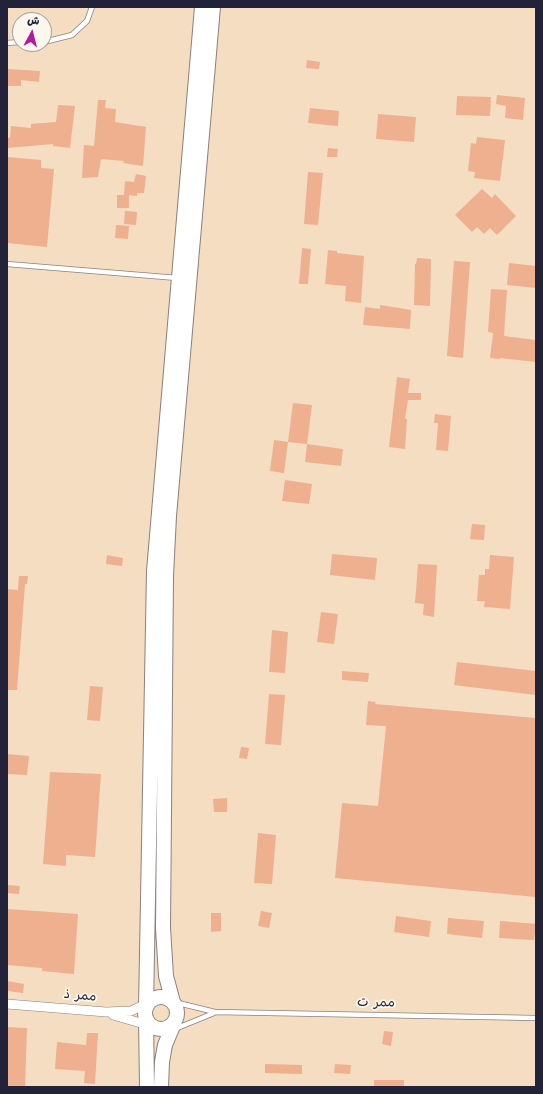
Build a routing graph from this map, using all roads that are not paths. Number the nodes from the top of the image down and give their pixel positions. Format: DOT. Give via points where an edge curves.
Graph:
graph roads {
  1 [pos="92,7"];
  2 [pos="202,7"];
  3 [pos="213,7"];
  4 [pos="52,40"];
  5 [pos="7,264"];
  6 [pos="184,279"];
  7 [pos="173,1002"];
  8 [pos="7,1004"];
  9 [pos="106,1012"];
  10 [pos="215,1012"];
  11 [pos="154,1018"];
  12 [pos="536,1018"];
  13 [pos="147,1087"];
  14 [pos="161,1087"];
  1 -- 4 [label="lane" via="87,21 72,35"];
  2 -- 6 [label="highway"];
  3 -- 6 [label="highway"];
  5 -- 6 [label="lane"];
  6 -- 7 [label="highway" via="166,576 163,928 166,976"];
  6 -- 11 [label="highway" via="154,571"];
  7 -- 10 [label="lane, ممر ت"];
  7 -- 11 [label="highway" via="177,1012"];
  7 -- 11 [label="highway" via="157,997"];
  8 -- 9 [label="street, ممر ذ"];
  9 -- 11 [label="street"];
  9 -- 11 [label="street, ممر ذ" via="132,1011"];
  10 -- 11 [label="lane, ممر ت"];
  10 -- 12 [label="lane, ممر ت"];
  11 -- 13 [label="highway"];
  11 -- 14 [label="highway" via="162,1062"];
}
